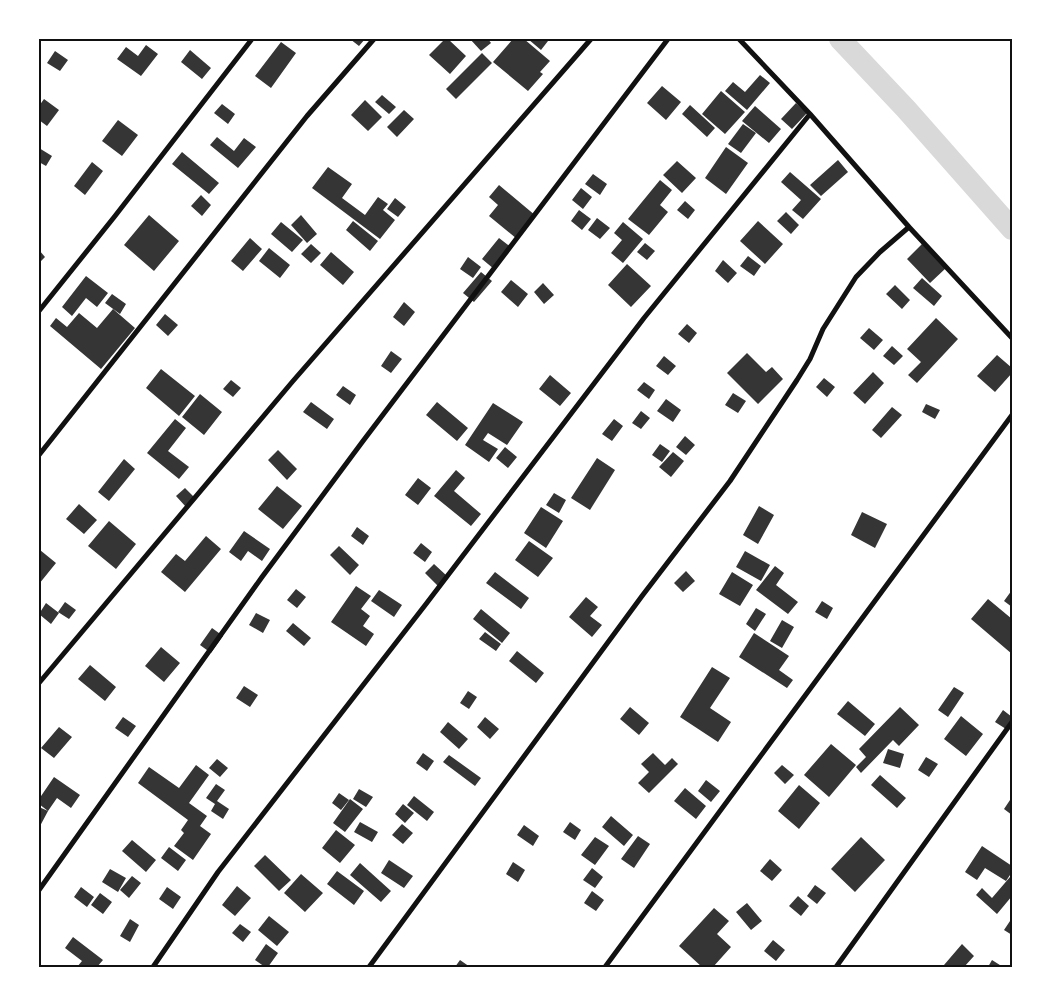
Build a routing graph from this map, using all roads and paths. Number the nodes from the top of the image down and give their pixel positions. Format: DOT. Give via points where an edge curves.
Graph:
graph roads {
  1 [pos="252,39"];
  2 [pos="374,39"];
  3 [pos="591,39"];
  4 [pos="668,39"];
  5 [pos="739,39"];
  6 [pos="810,114"];
  7 [pos="909,227"];
  8 [pos="39,311"];
  9 [pos="1012,338"];
  10 [pos="1012,415"];
  11 [pos="39,455"];
  12 [pos="39,683"];
  13 [pos="1012,722"];
  14 [pos="39,890"];
  15 [pos="153,967"];
  16 [pos="368,967"];
  17 [pos="605,967"];
  18 [pos="836,967"];
  1 -- 8 [label="street"];
  2 -- 11 [label="street" via="306,116"];
  3 -- 12 [label="street" via="292,381"];
  4 -- 14 [label="street" via="262,577"];
  5 -- 6 [label="street"];
  6 -- 7 [label="street"];
  6 -- 15 [label="street" via="644,318 218,872"];
  7 -- 9 [label="street"];
  7 -- 16 [label="street" via="856,277 823,330 810,359 730,481"];
  10 -- 17 [label="street"];
  13 -- 18 [label="street"];
}
